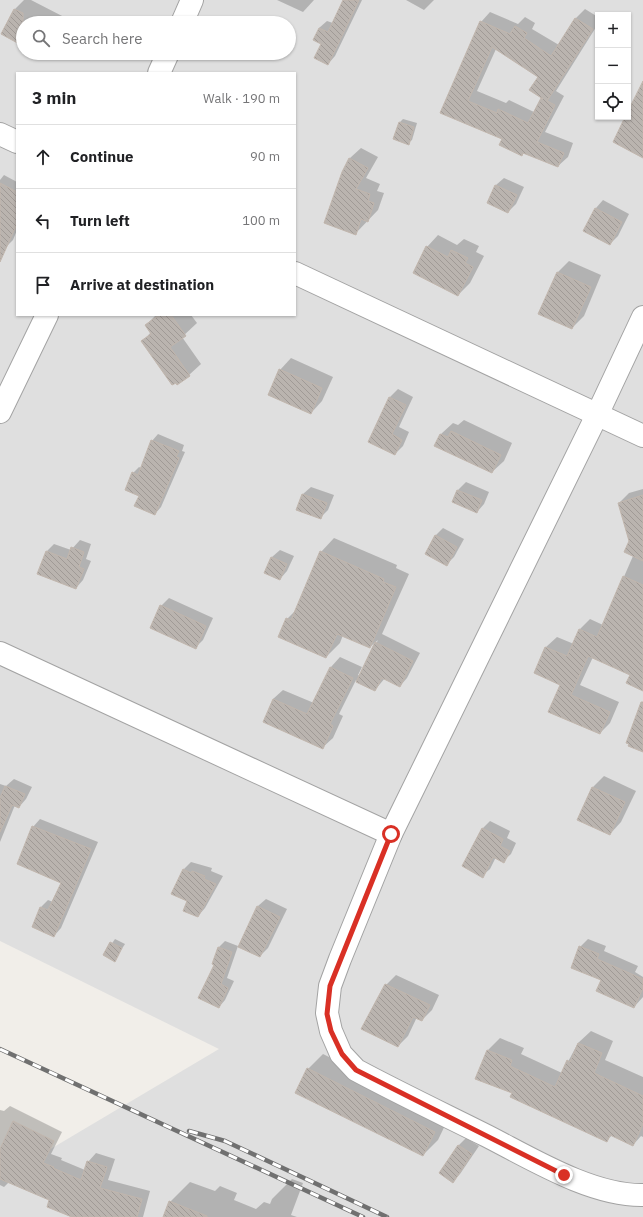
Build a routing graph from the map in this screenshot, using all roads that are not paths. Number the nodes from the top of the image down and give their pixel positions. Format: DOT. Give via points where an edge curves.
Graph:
graph roads {
  1 [pos="192,0"];
  2 [pos="185,16"];
  3 [pos="165,60"];
  4 [pos="159,72"];
  5 [pos="0,134"];
  6 [pos="16,142"];
  7 [pos="296,273"];
  8 [pos="47,316"];
  9 [pos="643,317"];
  10 [pos="0,412"];
  11 [pos="597,416"];
  12 [pos="643,436"];
  13 [pos="0,653"];
  14 [pos="391,834"];
  15 [pos="643,1195"];
  1 -- 2 [label="street"];
  3 -- 4 [label="street"];
  5 -- 6 [label="street"];
  7 -- 11 [label="street"];
  8 -- 10 [label="street"];
  9 -- 11 [label="street"];
  11 -- 12 [label="street"];
  11 -- 14 [label="street"];
  13 -- 14 [label="street"];
  14 -- 15 [label="street" via="330,986 327,1014 331,1031 342,1054 356,1070 564,1175 613,1192"];
}
